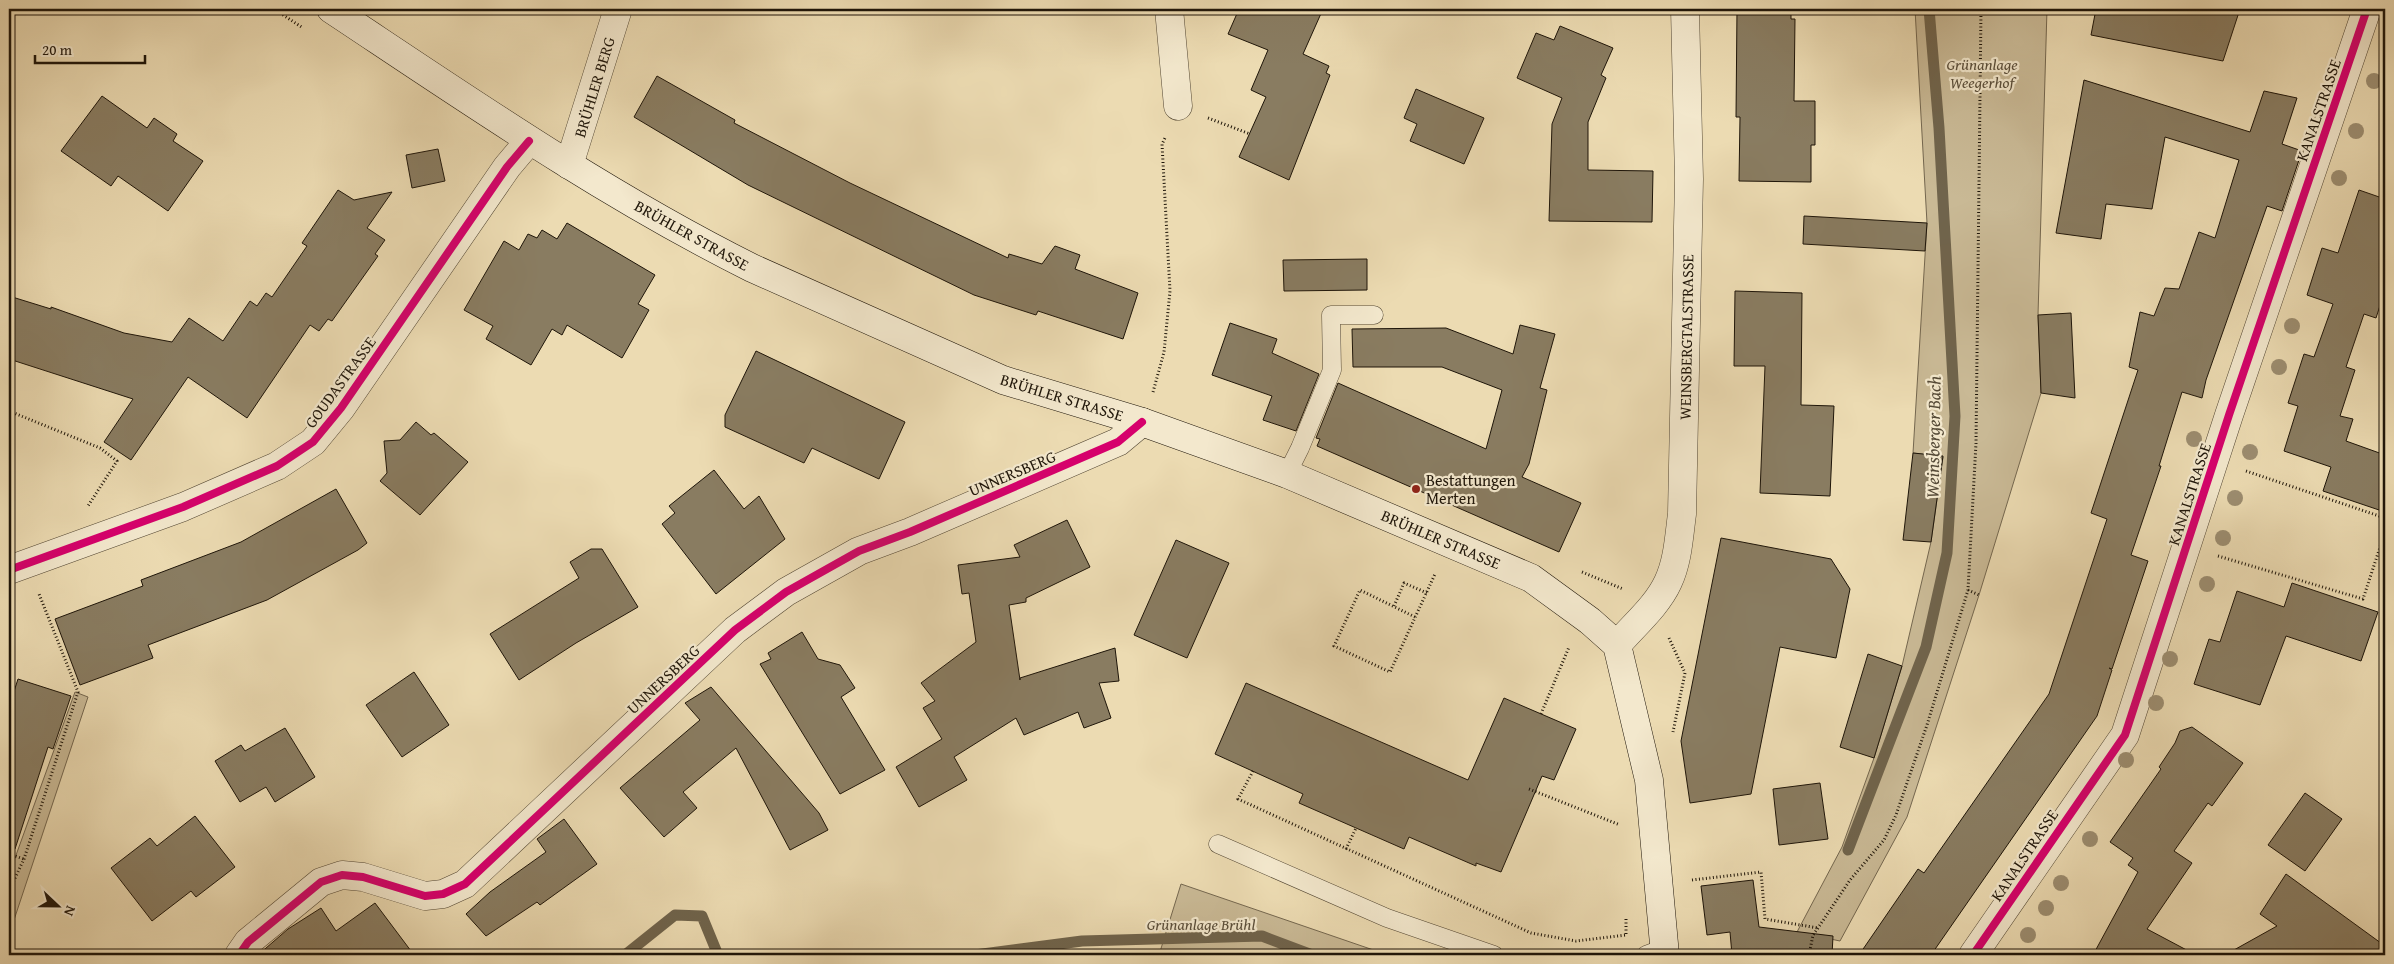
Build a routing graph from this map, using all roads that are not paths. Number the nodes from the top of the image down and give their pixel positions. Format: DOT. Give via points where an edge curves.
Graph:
graph roads {
  1 [pos="331,9"];
  2 [pos="618,9"];
  3 [pos="1169,9"];
  4 [pos="1686,9"];
  5 [pos="2367,9"];
  6 [pos="1178,106"];
  7 [pos="529,141"];
  8 [pos="569,165"];
  9 [pos="1374,315"];
  10 [pos="1142,422"];
  11 [pos="1287,474"];
  12 [pos="18,567"];
  13 [pos="1617,645"];
  14 [pos="1218,844"];
  15 [pos="1658,953"];
  16 [pos="239,955"];
  17 [pos="1494,955"];
  18 [pos="1973,955"];
  1 -- 7 [label="street, BRÜHLER STRASSE"];
  2 -- 8 [label="street, BRÜHLER BERG"];
  3 -- 6 [label="street"];
  4 -- 13 [label="street, WEINSBERGTALSTRASSE" via="1689,179 1682,514 1668,582 1653,605"];
  5 -- 18 [label="street, KANALSTRASSE" via="2214,460 2125,735"];
  7 -- 8 [label="street, BRÜHLER STRASSE"];
  7 -- 12 [label="street, GOUDASTRASSE" via="507,167 341,408 313,442 277,466 183,507"];
  8 -- 10 [label="street, BRÜHLER STRASSE" via="752,268 1002,380"];
  9 -- 11 [label="lane" via="1332,315 1332,370"];
  10 -- 11 [label="street, BRÜHLER STRASSE"];
  10 -- 16 [label="street, UNNERSBERG" via="1118,442 859,551 786,592 735,630 464,884 443,894 425,896 363,877 342,875 321,882 248,942"];
  11 -- 13 [label="street, BRÜHLER STRASSE" via="1530,578 1590,621"];
  13 -- 15 [label="street" via="1649,780"];
  14 -- 17 [label="lane" via="1387,918"];
}
